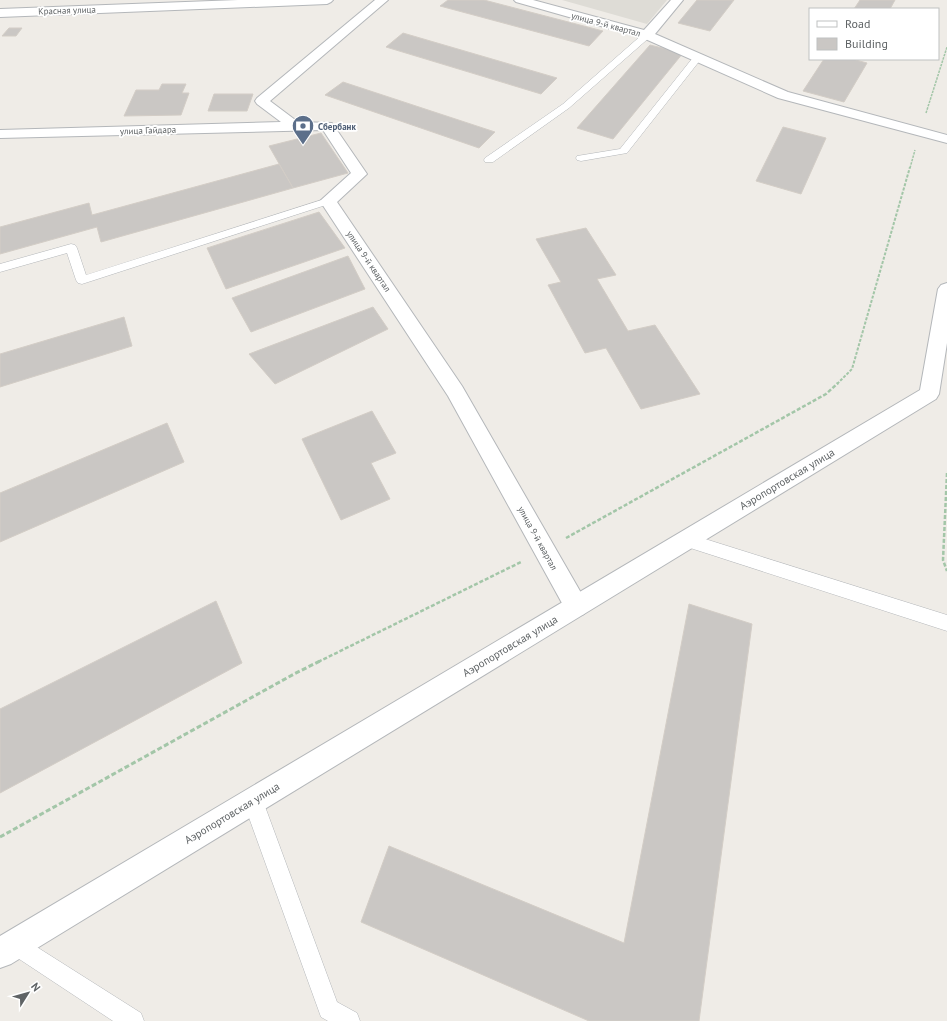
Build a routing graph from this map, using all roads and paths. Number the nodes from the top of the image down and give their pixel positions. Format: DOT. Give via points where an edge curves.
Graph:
graph roads {
  1 [pos="327,0"];
  2 [pos="382,0"];
  3 [pos="520,0"];
  4 [pos="677,0"];
  5 [pos="0,13"];
  6 [pos="646,35"];
  7 [pos="698,57"];
  8 [pos="295,126"];
  9 [pos="0,134"];
  10 [pos="947,138"];
  11 [pos="581,158"];
  12 [pos="489,160"];
  13 [pos="328,201"];
  14 [pos="0,268"];
  15 [pos="947,289"];
  16 [pos="947,473"];
  17 [pos="686,540"];
  18 [pos="947,571"];
  19 [pos="576,606"];
  20 [pos="947,623"];
  21 [pos="253,801"];
  22 [pos="7,948"];
  23 [pos="133,1021"];
  24 [pos="349,1021"];
  1 -- 5 [label="street, Красная улица"];
  2 -- 8 [label="street" via="262,102"];
  3 -- 6 [label="street, улица 9-й квартал"];
  4 -- 6 [label="street, улица 9-й квартал"];
  6 -- 7 [label="street"];
  6 -- 12 [label="lane" via="566,106"];
  7 -- 10 [label="street" via="783,95"];
  7 -- 11 [label="lane" via="623,151"];
  8 -- 9 [label="street, улица Гайдара"];
  8 -- 13 [label="street" via="328,126 360,174"];
  13 -- 14 [label="lane" via="82,280 71,248"];
  13 -- 19 [label="street, улица 9-й квартал" via="455,391"];
  15 -- 17 [label="street, Аэропортовская улица" via="929,394"];
  16 -- 18 [label="path" via="943,560"];
  17 -- 19 [label="street, Аэропортовская улица"];
  17 -- 20 [label="lane"];
  19 -- 21 [label="street, Аэропортовская улица"];
  21 -- 22 [label="street, Аэропортовская улица"];
  21 -- 24 [label="lane" via="329,1009"];
  22 -- 23 [label="lane"];
}
